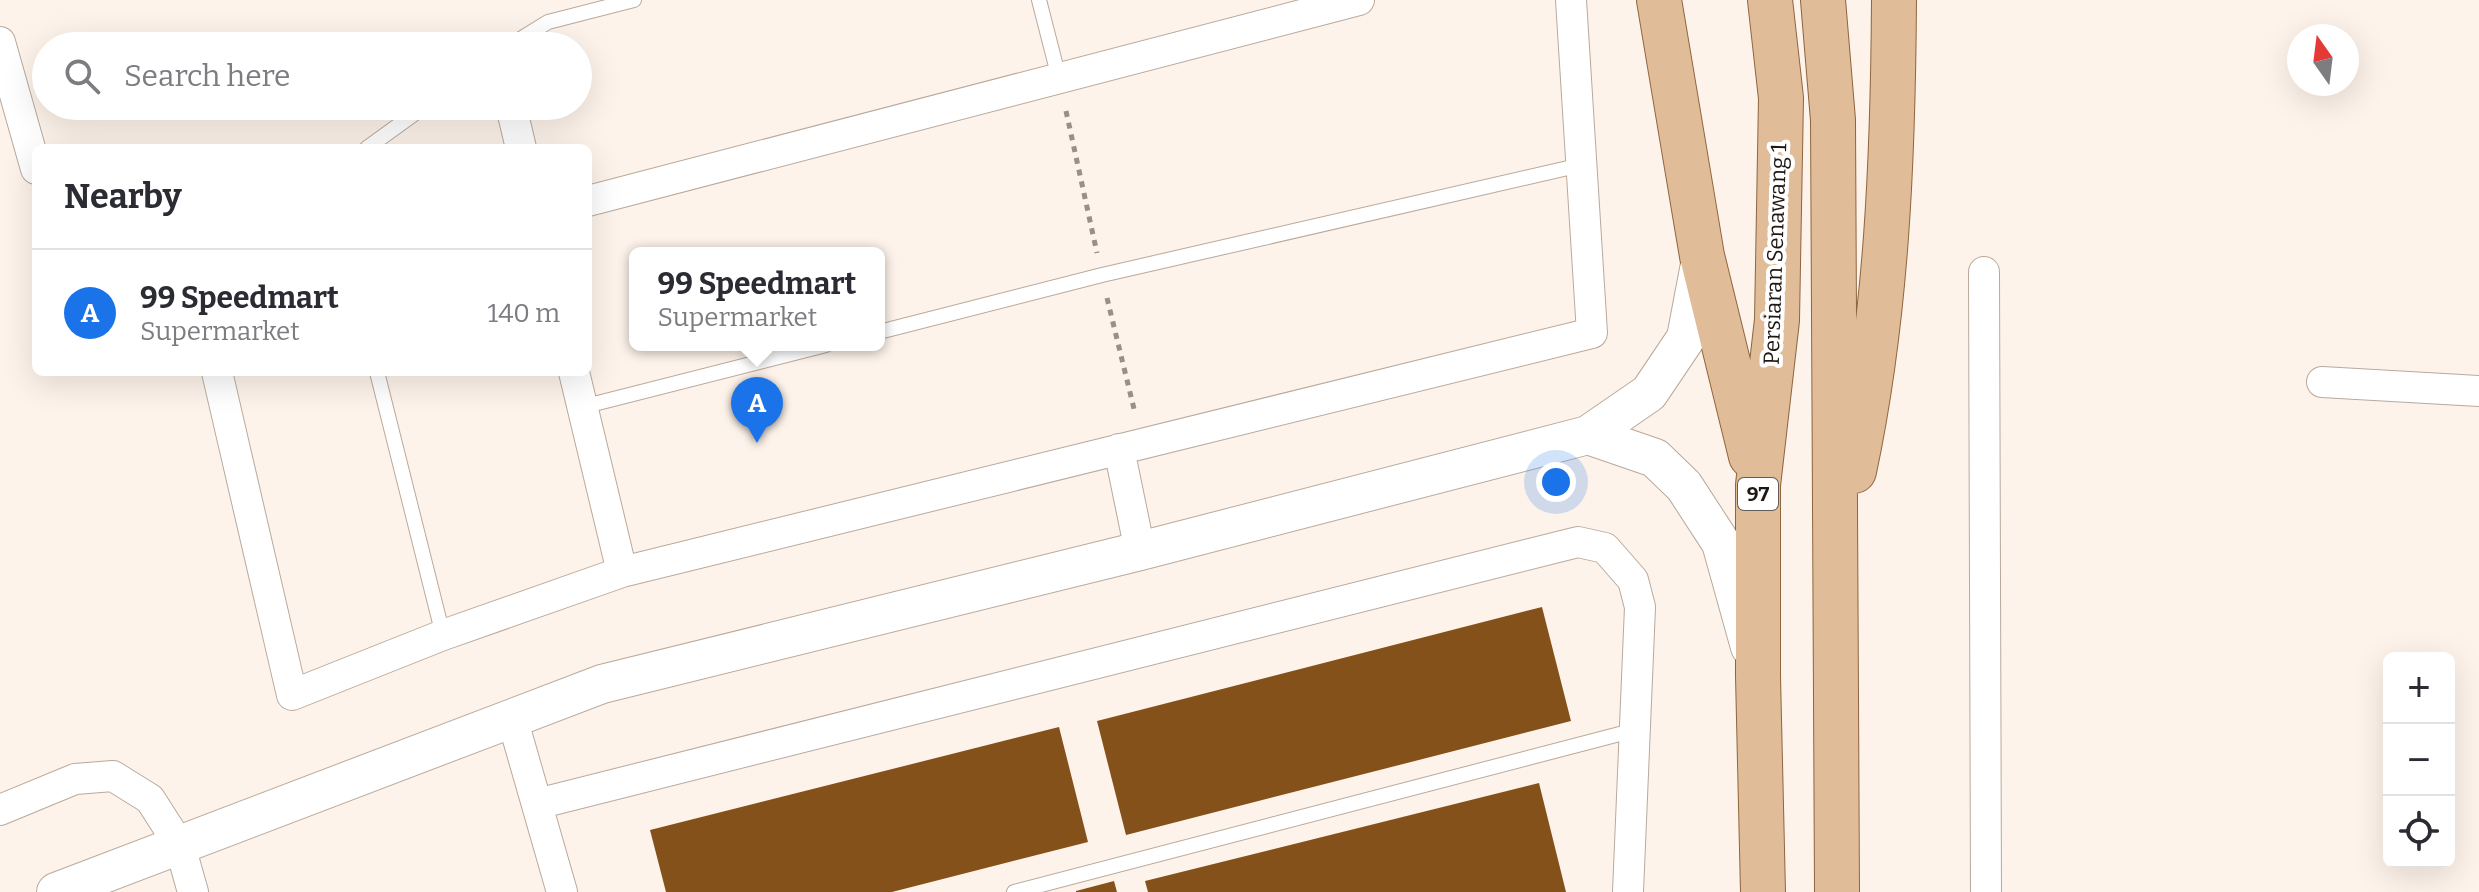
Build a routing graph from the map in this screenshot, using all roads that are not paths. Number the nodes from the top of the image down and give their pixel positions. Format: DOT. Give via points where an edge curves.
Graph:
graph roads {
  1 [pos="634,0"];
  2 [pos="1039,0"];
  3 [pos="1359,0"];
  4 [pos="1571,0"];
  5 [pos="1659,0"];
  6 [pos="1770,0"];
  7 [pos="1823,0"];
  8 [pos="1894,0"];
  9 [pos="532,32"];
  10 [pos="0,42"];
  11 [pos="1059,78"];
  12 [pos="406,120"];
  13 [pos="514,120"];
  14 [pos="373,144"];
  15 [pos="520,144"];
  16 [pos="32,155"];
  17 [pos="1581,165"];
  18 [pos="592,200"];
  19 [pos="1702,256"];
  20 [pos="1984,272"];
  21 [pos="885,330"];
  22 [pos="802,351"];
  23 [pos="218,376"];
  24 [pos="378,376"];
  25 [pos="575,376"];
  26 [pos="2322,382"];
  27 [pos="2479,391"];
  28 [pos="582,407"];
  29 [pos="1588,435"];
  30 [pos="1119,449"];
  31 [pos="1758,485"];
  32 [pos="1140,551"];
  33 [pos="1836,556"];
  34 [pos="622,572"];
  35 [pos="443,635"];
  36 [pos="1758,676"];
  37 [pos="512,718"];
  38 [pos="1635,730"];
  39 [pos="537,804"];
  40 [pos="0,810"];
  41 [pos="180,846"];
  42 [pos="56,892"];
  43 [pos="193,892"];
  44 [pos="562,892"];
  45 [pos="1014,892"];
  46 [pos="1628,892"];
  47 [pos="1763,892"];
  48 [pos="1837,892"];
  49 [pos="1986,892"];
  1 -- 9 [label="lane" via="548,22"];
  2 -- 11 [label="lane"];
  3 -- 11 [label="street"];
  4 -- 17 [label="street"];
  5 -- 19 [label="main road"];
  6 -- 31 [label="main road, Persiaran Senawang 1 / 97" via="1781,98 1777,320"];
  7 -- 33 [label="main road" via="1833,120"];
  8 -- 33 [label="main road" via="1885,263 1869,400"];
  10 -- 16 [label="street"];
  11 -- 18 [label="street"];
  12 -- 14 [label="lane"];
  13 -- 15 [label="street"];
  17 -- 21 [label="lane"];
  17 -- 30 [label="street" via="1592,333"];
  19 -- 29 [label="street" via="1686,338 1649,393"];
  19 -- 31 [label="main road"];
  20 -- 49 [label="street"];
  22 -- 28 [label="lane"];
  23 -- 35 [label="street" via="292,695"];
  24 -- 35 [label="lane"];
  25 -- 28 [label="street"];
  26 -- 27 [label="street"];
  28 -- 34 [label="street"];
  29 -- 32 [label="street"];
  29 -- 36 [label="street" via="1655,458 1684,486 1721,543"];
  30 -- 32 [label="street"];
  30 -- 34 [label="street"];
  31 -- 36 [label="main road, Persiaran Senawang 1 / 97"];
  32 -- 37 [label="street" via="602,684"];
  33 -- 48 [label="main road"];
  34 -- 35 [label="street"];
  36 -- 47 [label="main road, Persiaran Senawang 1 / 97"];
  37 -- 39 [label="street"];
  37 -- 41 [label="street"];
  38 -- 39 [label="street" via="1640,607 1633,580 1605,548 1578,542"];
  38 -- 45 [label="lane"];
  38 -- 46 [label="street"];
  39 -- 44 [label="street"];
  40 -- 41 [label="street" via="75,779 113,776 150,799"];
  41 -- 42 [label="street"];
  41 -- 43 [label="street"];
}
